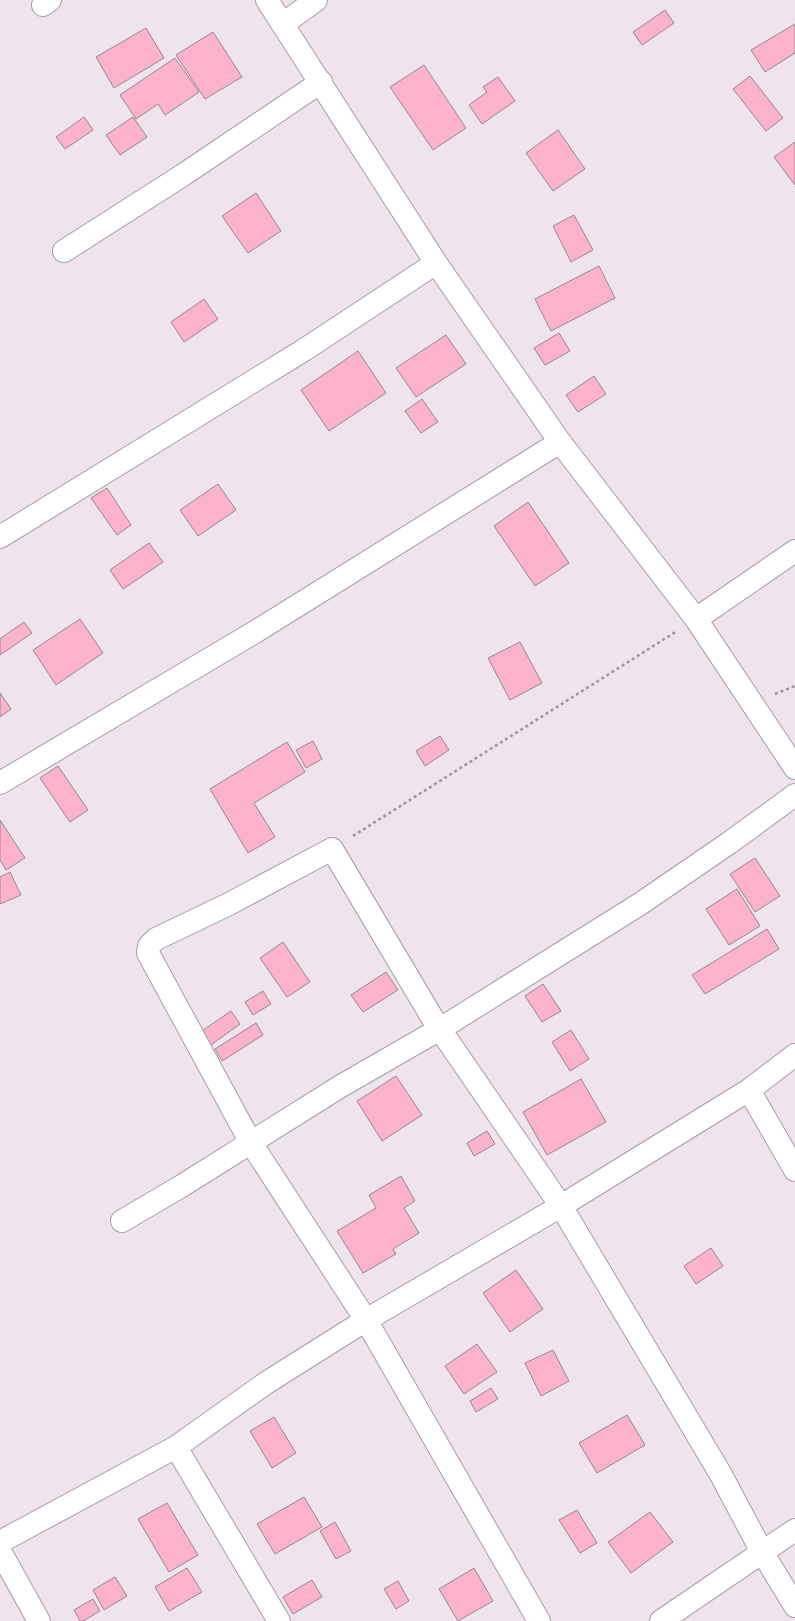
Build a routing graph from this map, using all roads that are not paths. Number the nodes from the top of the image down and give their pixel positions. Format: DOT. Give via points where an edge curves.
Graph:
graph roads {
  1 [pos="267,0"];
  2 [pos="316,0"];
  3 [pos="283,24"];
  4 [pos="321,82"];
  5 [pos="64,250"];
  6 [pos="436,263"];
  7 [pos="560,442"];
  8 [pos="0,537"];
  9 [pos="795,550"];
  10 [pos="696,619"];
  11 [pos="795,768"];
  12 [pos="0,783"];
  13 [pos="795,795"];
  14 [pos="440,1029"];
  15 [pos="795,1055"];
  16 [pos="749,1090"];
  17 [pos="252,1143"];
  18 [pos="795,1170"];
  19 [pos="561,1206"];
  20 [pos="122,1221"];
  21 [pos="366,1320"];
  22 [pos="176,1447"];
  23 [pos="795,1530"];
  24 [pos="0,1542"];
  25 [pos="0,1551"];
  26 [pos="762,1552"];
  27 [pos="795,1606"];
  28 [pos="39,1621"];
  29 [pos="279,1621"];
  30 [pos="539,1621"];
  31 [pos="662,1621"];
  1 -- 3 [label="street"];
  2 -- 3 [label="street"];
  3 -- 4 [label="street"];
  4 -- 5 [label="street" via="183,175"];
  4 -- 6 [label="street"];
  6 -- 7 [label="street"];
  6 -- 8 [label="street" via="304,350"];
  7 -- 10 [label="street"];
  7 -- 12 [label="street" via="255,632"];
  9 -- 10 [label="street"];
  10 -- 11 [label="street"];
  13 -- 14 [label="street" via="640,904"];
  14 -- 17 [label="street" via="341,1086"];
  14 -- 17 [label="street" via="332,849 229,904 156,939 149,946 151,961"];
  14 -- 19 [label="street"];
  15 -- 16 [label="street"];
  16 -- 18 [label="street"];
  16 -- 19 [label="street"];
  17 -- 20 [label="street"];
  17 -- 21 [label="street"];
  19 -- 21 [label="street"];
  19 -- 26 [label="street" via="712,1460"];
  21 -- 22 [label="street" via="266,1383"];
  21 -- 30 [label="street"];
  22 -- 24 [label="street"];
  22 -- 29 [label="street"];
  23 -- 26 [label="street"];
  25 -- 28 [label="street"];
  26 -- 27 [label="street"];
  26 -- 31 [label="street"];
}
